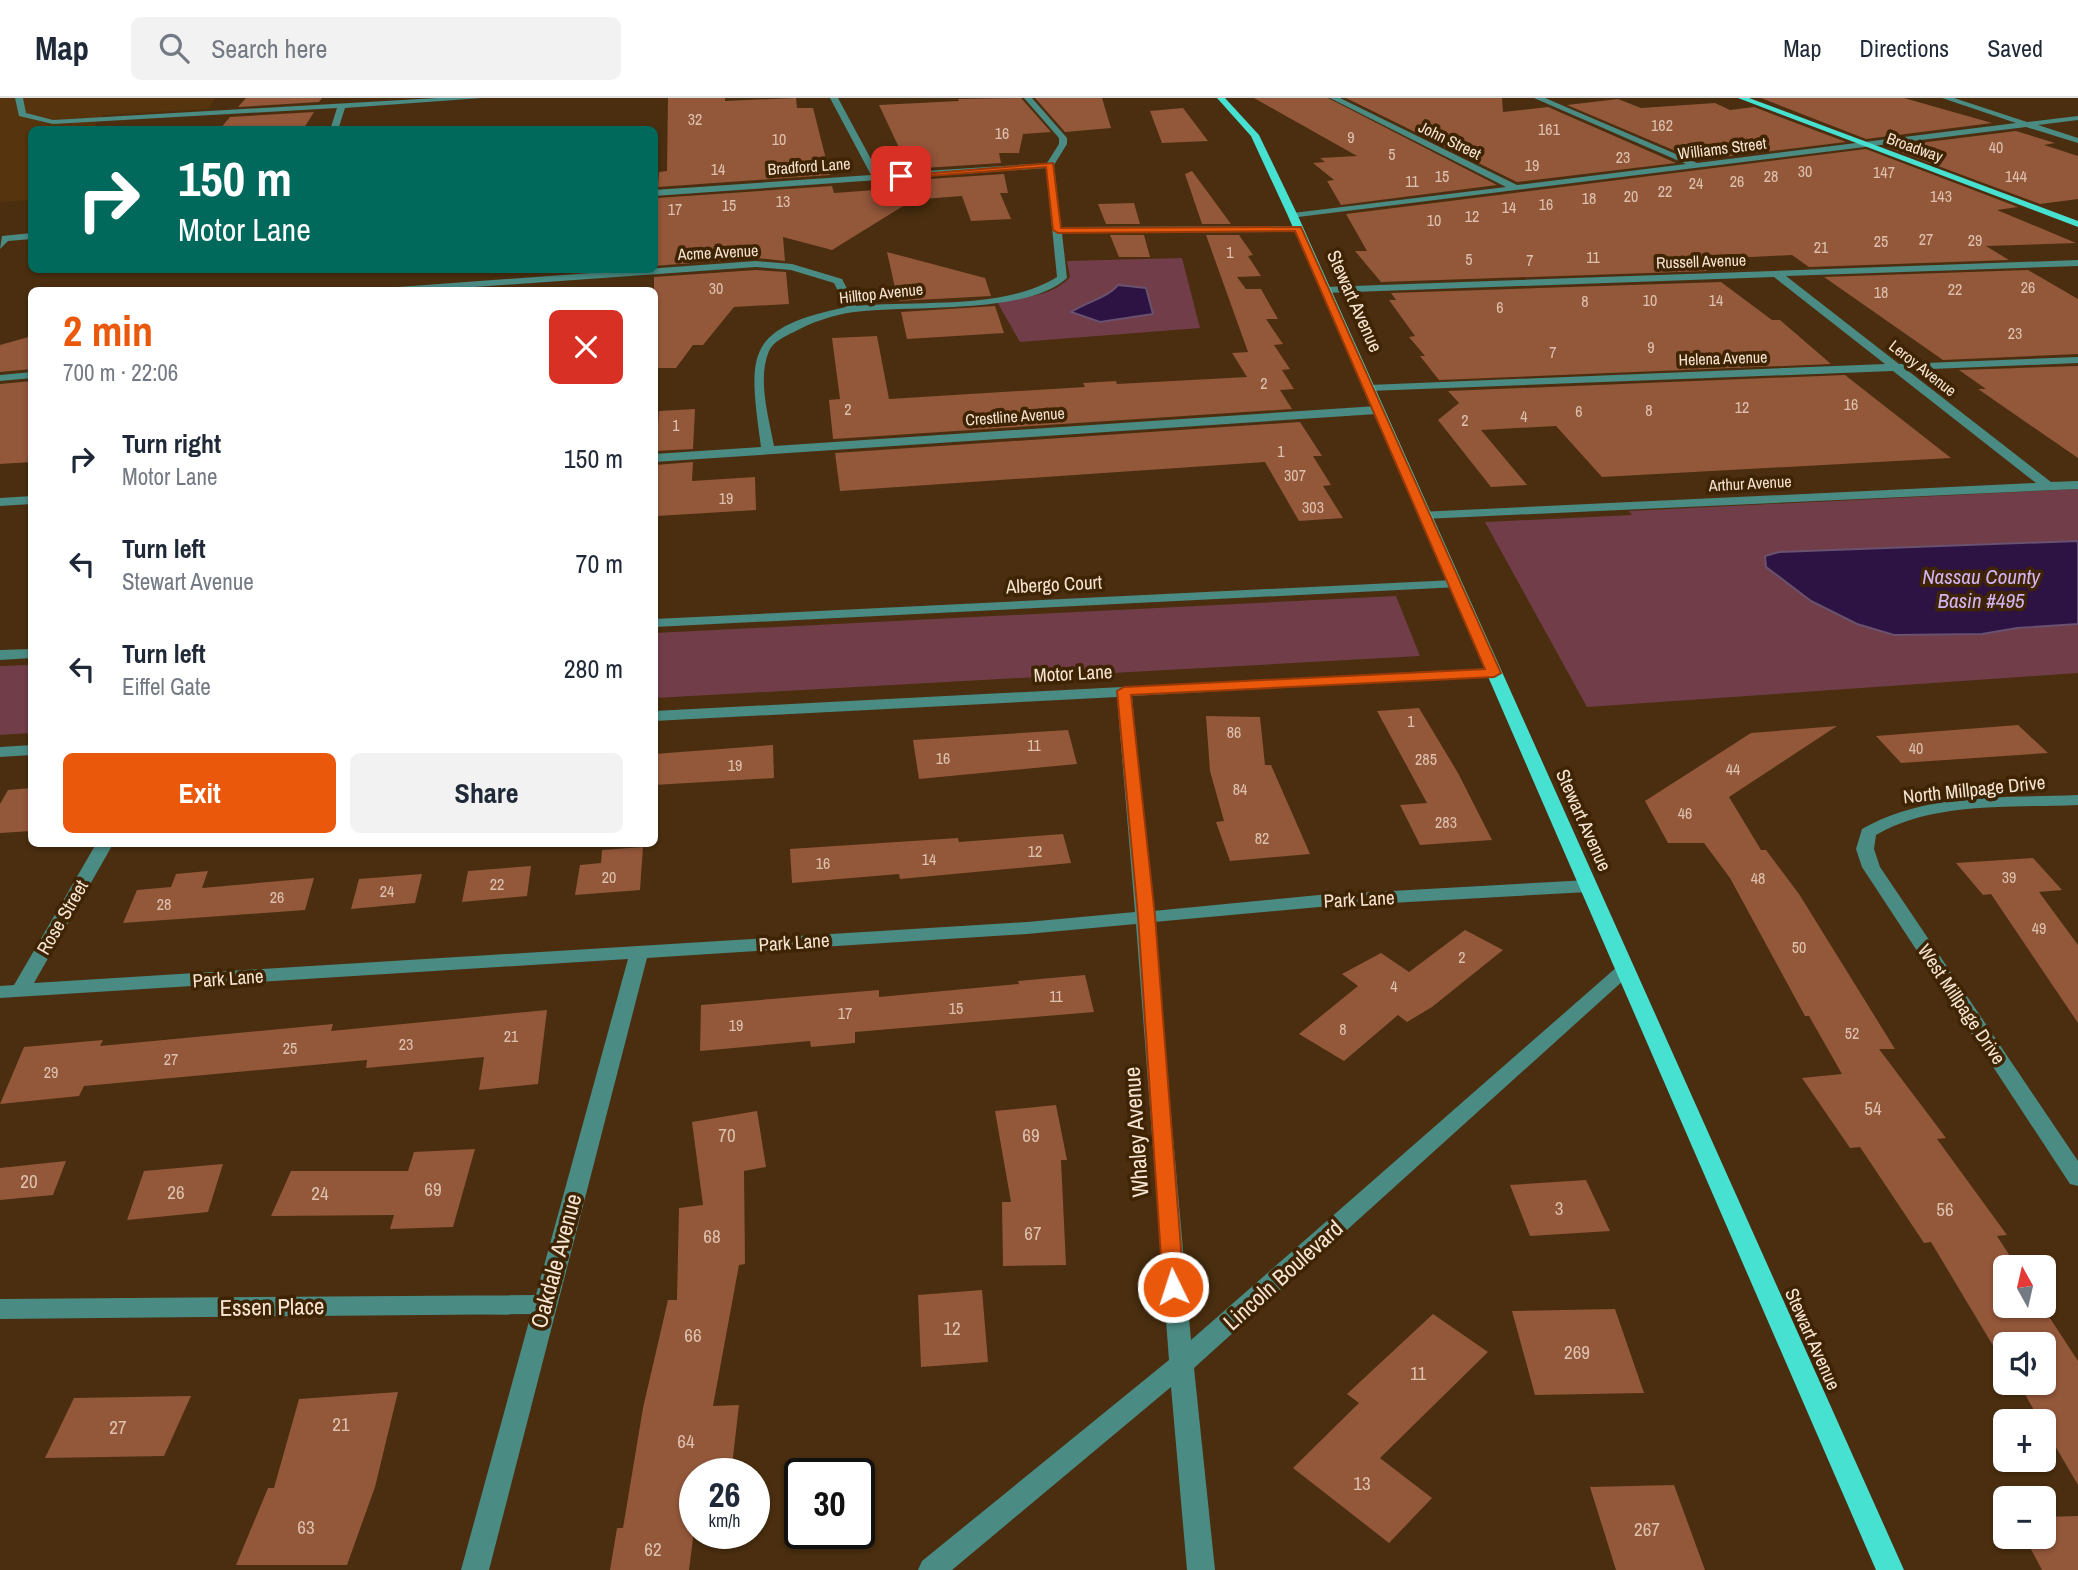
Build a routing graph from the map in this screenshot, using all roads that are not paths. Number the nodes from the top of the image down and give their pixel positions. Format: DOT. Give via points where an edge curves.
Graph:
graph roads {
  1 [pos="19,98"];
  2 [pos="478,98"];
  3 [pos="834,98"];
  4 [pos="1028,98"];
  5 [pos="1221,98"];
  6 [pos="1334,98"];
  7 [pos="1538,98"];
  8 [pos="1742,98"];
  9 [pos="1946,98"];
  10 [pos="372,101"];
  11 [pos="342,106"];
  12 [pos="2078,118"];
  13 [pos="2027,124"];
  14 [pos="335,126"];
  15 [pos="2078,141"];
  16 [pos="1868,144"];
  17 [pos="1050,165"];
  18 [pos="1697,166"];
  19 [pos="876,177"];
  20 [pos="1516,188"];
  21 [pos="658,193"];
  22 [pos="1293,216"];
  23 [pos="2078,224"];
  24 [pos="1298,229"];
  25 [pos="1058,230"];
  26 [pos="28,237"];
  27 [pos="2,242"];
  28 [pos="2078,263"];
  29 [pos="658,271"];
  30 [pos="631,273"];
  31 [pos="1777,274"];
  32 [pos="439,287"];
  33 [pos="1325,290"];
  34 [pos="852,309"];
  35 [pos="2078,360"];
  36 [pos="1895,367"];
  37 [pos="28,375"];
  38 [pos="0,378"];
  39 [pos="1369,388"];
  40 [pos="1377,410"];
  41 [pos="768,450"];
  42 [pos="658,458"];
  43 [pos="2078,485"];
  44 [pos="2049,487"];
  45 [pos="28,500"];
  46 [pos="0,502"];
  47 [pos="1424,515"];
  48 [pos="1454,584"];
  49 [pos="658,623"];
  50 [pos="28,653"];
  51 [pos="0,654"];
  52 [pos="1494,673"];
  53 [pos="1124,691"];
  54 [pos="658,716"];
  55 [pos="28,750"];
  56 [pos="0,752"];
  57 [pos="2078,800"];
  58 [pos="1875,827"];
  59 [pos="102,847"];
  60 [pos="1588,886"];
  61 [pos="1146,916"];
  62 [pos="639,952"];
  63 [pos="1625,970"];
  64 [pos="20,991"];
  65 [pos="0,992"];
  66 [pos="2078,1178"];
  67 [pos="544,1304"];
  68 [pos="0,1309"];
  69 [pos="1179,1366"];
  70 [pos="475,1570"];
  71 [pos="932,1570"];
  72 [pos="1201,1570"];
  73 [pos="1890,1570"];
  1 -- 11 [label="street" via="22,114 53,122 189,118"];
  2 -- 10 [label="street"];
  3 -- 19 [label="street"];
  4 -- 17 [label="street" via="1063,138"];
  5 -- 22 [label="main road, Stewart Avenue" via="1255,135"];
  6 -- 20 [label="street, John Street"];
  7 -- 18 [label="street"];
  8 -- 16 [label="main road, Broadway"];
  9 -- 13 [label="street"];
  10 -- 11 [label="street"];
  11 -- 14 [label="street"];
  12 -- 13 [label="street, Williams Street"];
  13 -- 15 [label="street"];
  13 -- 16 [label="street, Williams Street"];
  16 -- 18 [label="street, Williams Street"];
  16 -- 23 [label="main road, Broadway"];
  17 -- 19 [label="street, Bradford Lane"];
  17 -- 25 [label="street"];
  18 -- 20 [label="street, Williams Street"];
  19 -- 21 [label="street, Bradford Lane"];
  20 -- 22 [label="street, Williams Street"];
  22 -- 24 [label="main road, Stewart Avenue"];
  24 -- 25 [label="street"];
  24 -- 33 [label="main road, Stewart Avenue"];
  25 -- 34 [label="street, Hilltop Avenue" via="1062,278 1046,289 1009,298"];
  26 -- 27 [label="street"];
  28 -- 31 [label="street, Russell Avenue"];
  29 -- 34 [label="street, Acme Avenue" via="755,264 792,267 838,281"];
  30 -- 32 [label="street, Acme Avenue"];
  31 -- 33 [label="street, Russell Avenue"];
  31 -- 36 [label="street, Leroy Avenue"];
  33 -- 39 [label="main road, Stewart Avenue"];
  34 -- 41 [label="street, Hilltop Avenue" via="806,322 764,348 759,368"];
  35 -- 36 [label="street, Helena Avenue"];
  36 -- 39 [label="street, Helena Avenue"];
  36 -- 44 [label="street, Leroy Avenue"];
  37 -- 38 [label="street"];
  39 -- 40 [label="main road, Stewart Avenue"];
  40 -- 41 [label="street, Crestline Avenue"];
  40 -- 47 [label="main road, Stewart Avenue"];
  41 -- 42 [label="street, Crestline Avenue"];
  43 -- 44 [label="street, Arthur Avenue"];
  44 -- 47 [label="street, Arthur Avenue"];
  45 -- 46 [label="street"];
  47 -- 48 [label="main road, Stewart Avenue"];
  48 -- 49 [label="street, Albergo Court"];
  48 -- 52 [label="main road, Stewart Avenue"];
  50 -- 51 [label="street"];
  52 -- 53 [label="street, Motor Lane"];
  52 -- 60 [label="main road, Stewart Avenue"];
  53 -- 54 [label="street, Motor Lane"];
  53 -- 61 [label="street, Whaley Avenue"];
  55 -- 56 [label="street"];
  57 -- 58 [label="street, North Millpage Drive" via="1912,813"];
  58 -- 66 [label="street, West Millpage Drive" via="1868,832 1865,849 1871,867"];
  59 -- 64 [label="street, Rose Street"];
  60 -- 61 [label="street, Park Lane"];
  60 -- 63 [label="main road, Stewart Avenue"];
  61 -- 62 [label="street, Park Lane" via="1027,928"];
  61 -- 69 [label="street, Whaley Avenue"];
  62 -- 64 [label="street, Park Lane"];
  62 -- 67 [label="street, Oakdale Avenue"];
  63 -- 69 [label="street, Lincoln Boulevard"];
  63 -- 73 [label="main road, Stewart Avenue"];
  64 -- 65 [label="street, Park Lane"];
  67 -- 68 [label="street, Essen Place"];
  67 -- 70 [label="street, Oakdale Avenue"];
  69 -- 71 [label="street, Lincoln Boulevard"];
  69 -- 72 [label="street, Whaley Avenue"];
}
